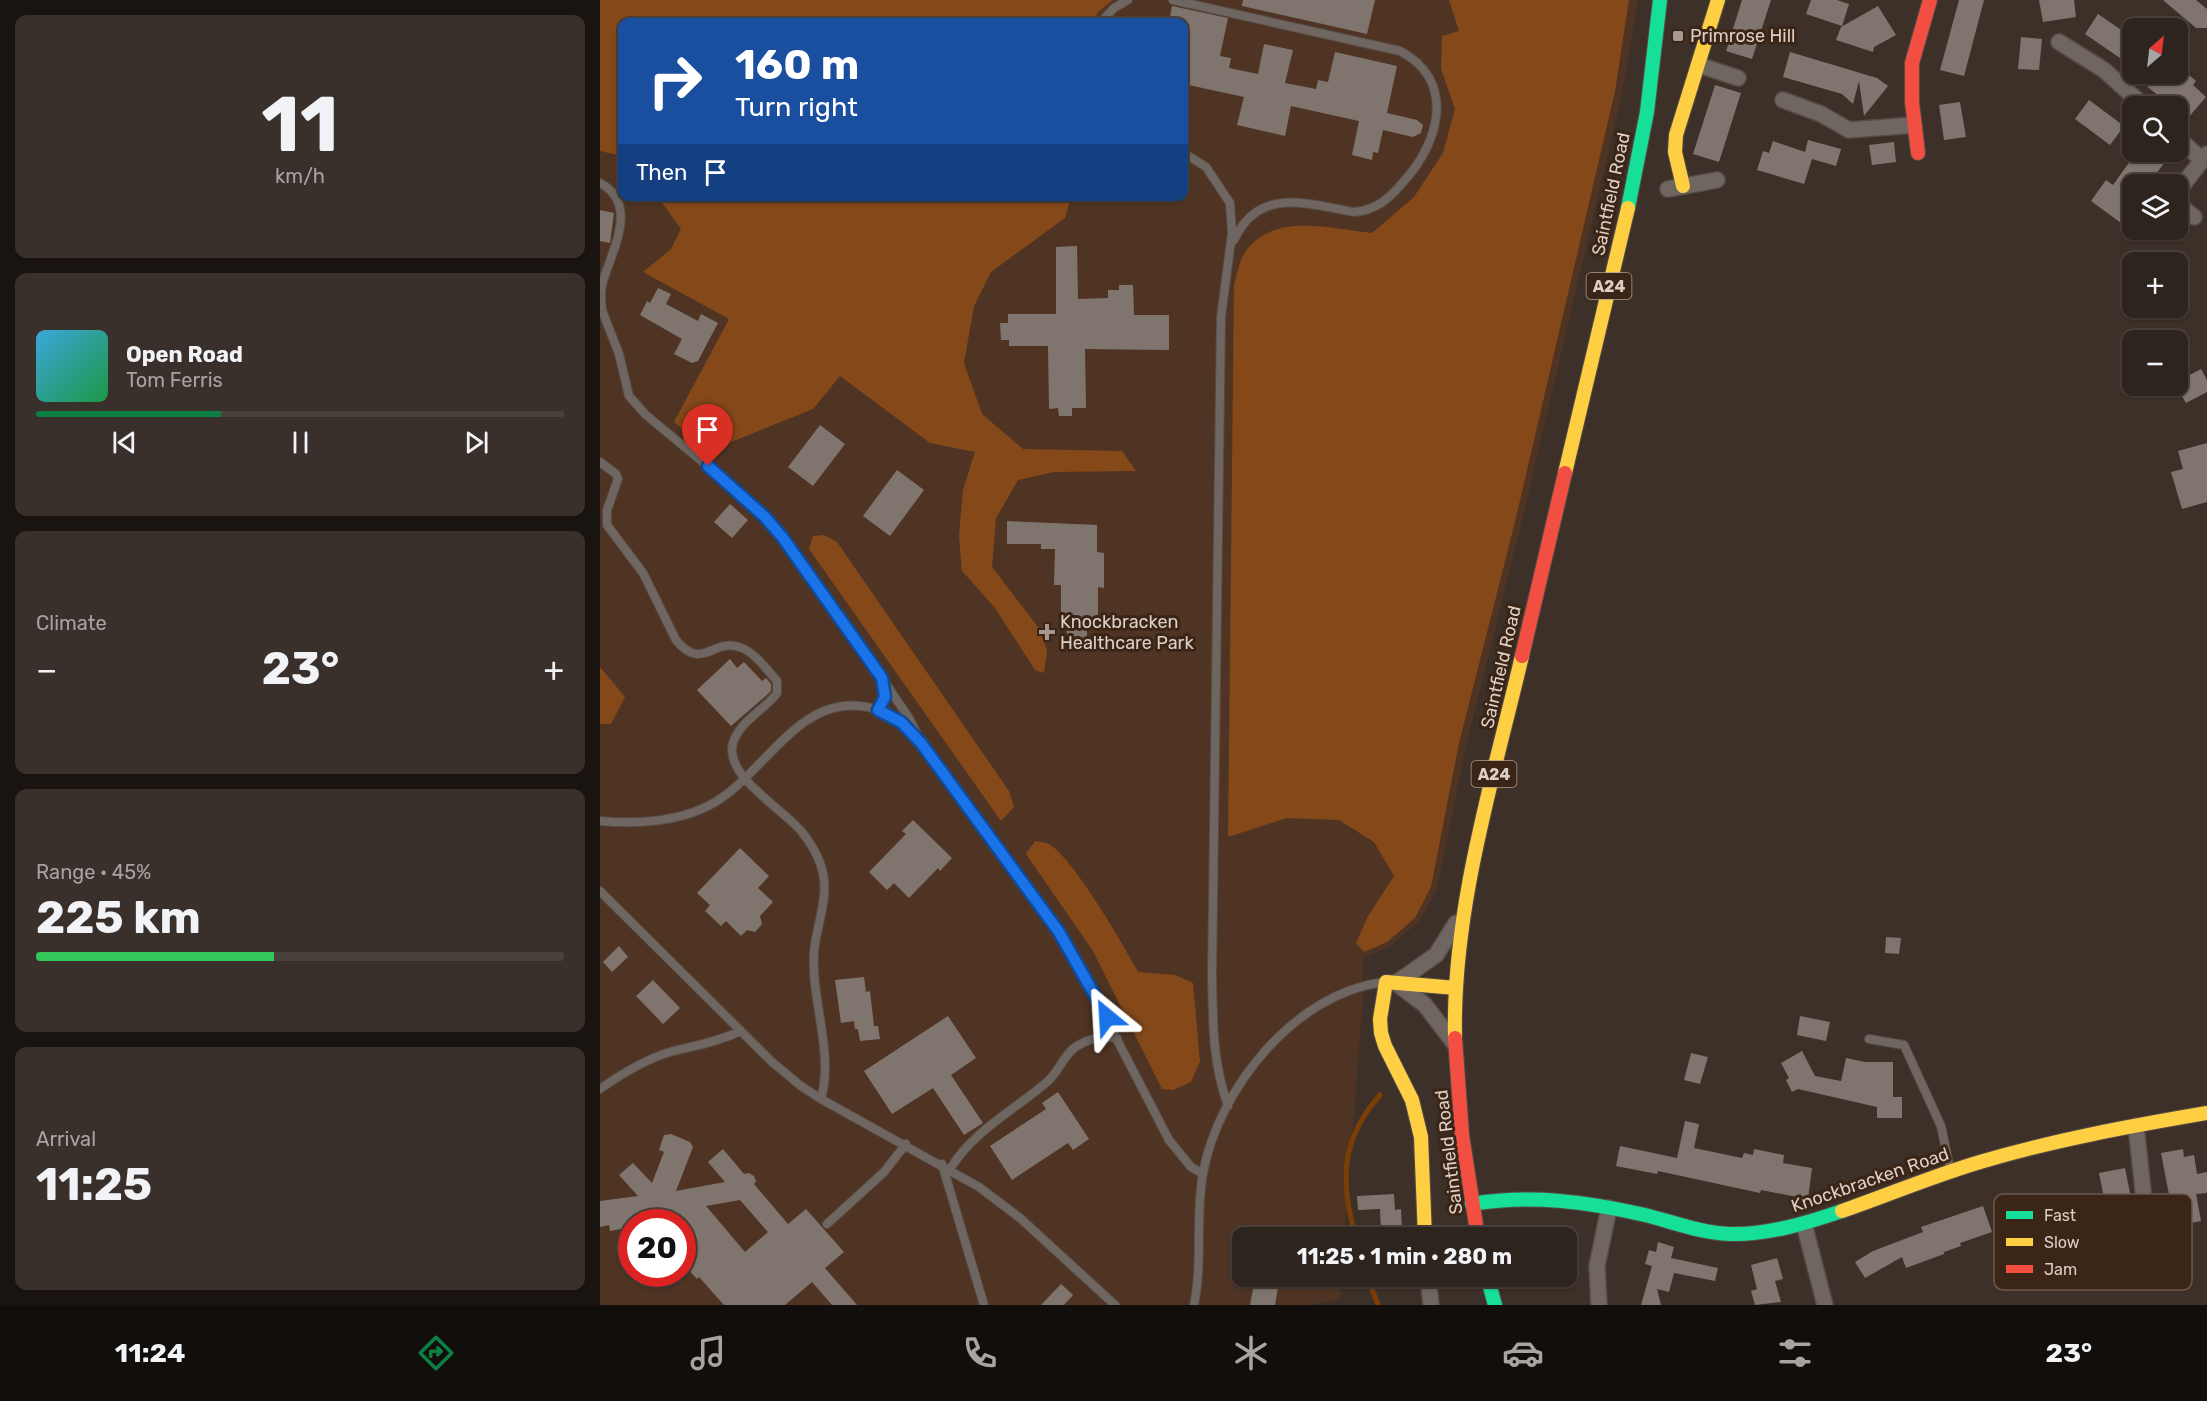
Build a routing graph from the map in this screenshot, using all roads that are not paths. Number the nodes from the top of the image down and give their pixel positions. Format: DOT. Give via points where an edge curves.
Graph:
graph roads {
  1 [pos="1128,0"];
  2 [pos="1173,0"];
  3 [pos="1660,0"];
  4 [pos="1718,0"];
  5 [pos="1930,0"];
  6 [pos="1104,18"];
  7 [pos="1672,23"];
  8 [pos="2059,42"];
  9 [pos="1699,65"];
  10 [pos="1738,78"];
  11 [pos="2133,96"];
  12 [pos="1783,100"];
  13 [pos="1647,111"];
  14 [pos="1914,125"];
  15 [pos="2188,145"];
  16 [pos="1918,153"];
  17 [pos="1188,156"];
  18 [pos="2205,157"];
  19 [pos="2188,178"];
  20 [pos="1717,180"];
  21 [pos="600,183"];
  22 [pos="1683,186"];
  23 [pos="1668,189"];
  24 [pos="2188,212"];
  25 [pos="2194,217"];
  26 [pos="1228,252"];
  27 [pos="601,307"];
  28 [pos="600,462"];
  29 [pos="882,678"];
  30 [pos="878,710"];
  31 [pos="921,743"];
  32 [pos="745,778"];
  33 [pos="600,821"];
  34 [pos="600,891"];
  35 [pos="1467,900"];
  36 [pos="1391,982"];
  37 [pos="1456,988"];
  38 [pos="741,1031"];
  39 [pos="1117,1038"];
  40 [pos="1869,1039"];
  41 [pos="1456,1045"];
  42 [pos="600,1089"];
  43 [pos="821,1099"];
  44 [pos="1228,1106"];
  45 [pos="2207,1113"];
  46 [pos="2136,1126"];
  47 [pos="906,1144"];
  48 [pos="942,1164"];
  49 [pos="950,1169"];
  50 [pos="1950,1170"];
  51 [pos="1203,1174"];
  52 [pos="2143,1194"];
  53 [pos="1472,1204"];
  54 [pos="1609,1208"];
  55 [pos="827,1224"];
  56 [pos="1804,1224"];
  57 [pos="1425,1227"];
  58 [pos="1476,1227"];
  59 [pos="1429,1287"];
  60 [pos="1490,1287"];
  61 [pos="984,1305"];
  62 [pos="1115,1305"];
  63 [pos="1194,1305"];
  64 [pos="1431,1305"];
  65 [pos="1495,1305"];
  66 [pos="1599,1305"];
  67 [pos="1825,1305"];
  1 -- 6 [label="lane"];
  2 -- 26 [label="lane" via="1400,51 1421,66 1434,88 1437,111 1428,147 1413,171 1385,201 1354,212 1285,202 1263,206 1245,222"];
  3 -- 13 [label="main road, Saintfield Road / A24"];
  4 -- 9 [label="main road"];
  5 -- 14 [label="main road" via="1914,50"];
  7 -- 13 [label="main road, Saintfield Road / A24"];
  8 -- 11 [label="street" via="2104,70"];
  9 -- 10 [label="street"];
  9 -- 22 [label="main road" via="1676,135 1675,152"];
  12 -- 14 [label="street" via="1850,130"];
  13 -- 35 [label="main road, Saintfield Road / A24"];
  14 -- 16 [label="main road"];
  15 -- 18 [label="street"];
  17 -- 26 [label="lane" via="1206,167 1230,203 1232,233"];
  18 -- 19 [label="street"];
  20 -- 22 [label="street"];
  21 -- 27 [label="lane" via="614,193 622,210"];
  22 -- 23 [label="street"];
  24 -- 25 [label="street"];
  26 -- 44 [label="lane" via="1221,317 1212,983 1213,1046"];
  27 -- 29 [label="lane" via="619,354 629,396 778,532"];
  28 -- 32 [label="lane" via="618,479 607,525 643,573 682,648 705,655 738,646 777,681 777,693 745,724 735,740 732,750"];
  29 -- 30 [label="lane" via="885,697"];
  29 -- 31 [label="lane"];
  30 -- 31 [label="lane" via="901,722"];
  30 -- 32 [label="lane" via="853,705 817,713"];
  31 -- 39 [label="lane" via="1059,932"];
  32 -- 33 [label="lane" via="723,797 693,813 642,821"];
  32 -- 43 [label="lane" via="801,831 825,881 814,954 825,1074"];
  34 -- 38 [label="lane"];
  35 -- 36 [label="street" via="1436,955"];
  35 -- 37 [label="main road, Saintfield Road / A24"];
  36 -- 37 [label="main road"];
  36 -- 41 [label="street" via="1425,1005"];
  36 -- 44 [label="lane" via="1359,987 1312,1011 1273,1042 1252,1065"];
  36 -- 57 [label="main road" via="1380,1019 1381,1033 1412,1100 1421,1137"];
  37 -- 41 [label="main road, Saintfield Road / A24"];
  38 -- 42 [label="lane" via="650,1060"];
  38 -- 43 [label="lane" via="771,1062"];
  39 -- 49 [label="lane" via="1100,1037 1076,1047 1050,1079 980,1134"];
  39 -- 51 [label="lane" via="1169,1140 1191,1167"];
  40 -- 50 [label="lane" via="1904,1045 1941,1126"];
  41 -- 53 [label="main road, Saintfield Road / A24" via="1460,1119"];
  43 -- 47 [label="lane"];
  44 -- 51 [label="lane"];
  45 -- 46 [label="main road, Knockbracken Road"];
  46 -- 50 [label="main road, Knockbracken Road"];
  46 -- 52 [label="street"];
  47 -- 48 [label="lane"];
  47 -- 55 [label="lane" via="884,1172"];
  48 -- 49 [label="lane"];
  48 -- 61 [label="lane"];
  49 -- 62 [label="lane" via="1020,1218"];
  50 -- 56 [label="main road, Knockbracken Road"];
  51 -- 63 [label="lane"];
  53 -- 54 [label="main road, Knockbracken Road" via="1558,1201"];
  53 -- 58 [label="main road, Saintfield Road / A24"];
  54 -- 56 [label="main road, Knockbracken Road" via="1711,1232 1740,1234"];
  54 -- 66 [label="street" via="1597,1266"];
  56 -- 67 [label="street"];
  59 -- 64 [label="street"];
  60 -- 65 [label="main road"];
}
